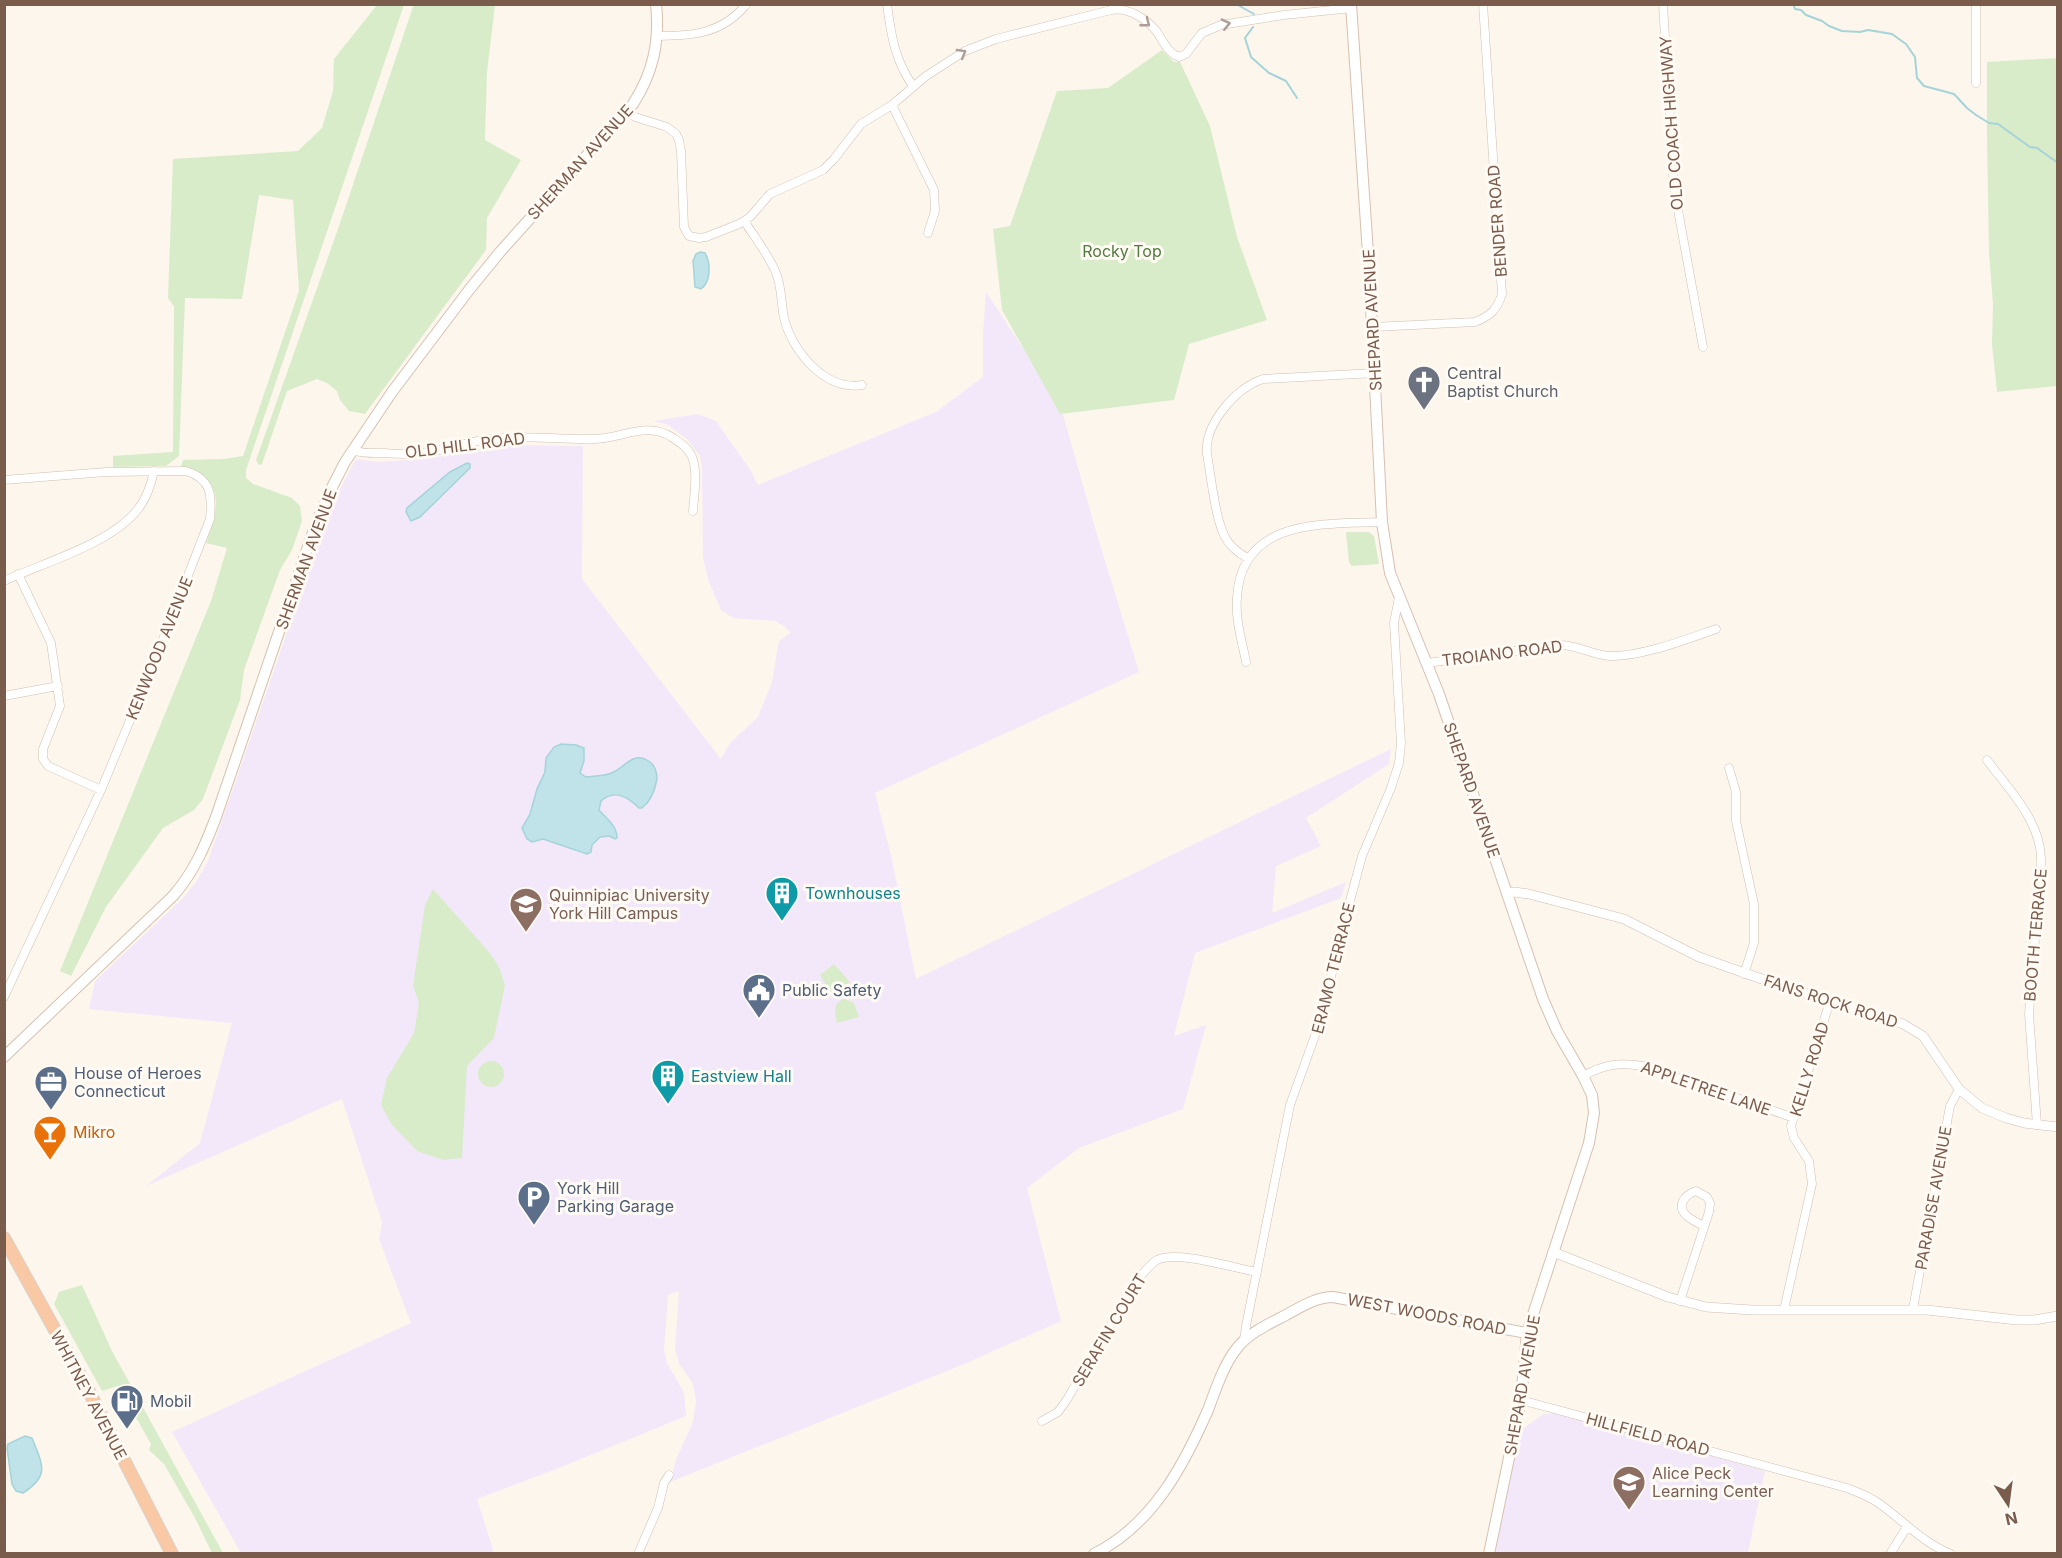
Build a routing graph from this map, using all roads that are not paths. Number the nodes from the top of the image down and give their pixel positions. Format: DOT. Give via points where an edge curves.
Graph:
graph roads {
  1 [pos="656,4"];
  2 [pos="887,4"];
  3 [pos="1483,4"];
  4 [pos="1663,4"];
  5 [pos="1976,4"];
  6 [pos="745,6"];
  7 [pos="1352,6"];
  8 [pos="657,36"];
  9 [pos="1976,83"];
  10 [pos="914,86"];
  11 [pos="892,105"];
  12 [pos="627,112"];
  13 [pos="745,222"];
  14 [pos="928,233"];
  15 [pos="1373,327"];
  16 [pos="1703,347"];
  17 [pos="1375,373"];
  18 [pos="862,384"];
  19 [pos="352,450"];
  20 [pos="154,471"];
  21 [pos="4,480"];
  22 [pos="693,511"];
  23 [pos="1382,522"];
  24 [pos="1249,560"];
  25 [pos="18,574"];
  26 [pos="4,581"];
  27 [pos="1399,597"];
  28 [pos="1716,629"];
  29 [pos="1246,662"];
  30 [pos="1427,663"];
  31 [pos="58,686"];
  32 [pos="4,696"];
  33 [pos="1987,760"];
  34 [pos="1729,768"];
  35 [pos="101,790"];
  36 [pos="1507,893"];
  37 [pos="1744,974"];
  38 [pos="4,997"];
  39 [pos="1830,1001"];
  40 [pos="4,1057"];
  41 [pos="1583,1076"];
  42 [pos="1959,1089"];
  43 [pos="1794,1118"];
  44 [pos="2037,1125"];
  45 [pos="2058,1127"];
  46 [pos="1704,1226"];
  47 [pos="4,1238"];
  48 [pos="1553,1252"];
  49 [pos="1257,1272"];
  50 [pos="1680,1301"];
  51 [pos="1913,1309"];
  52 [pos="1784,1310"];
  53 [pos="2058,1316"];
  54 [pos="1527,1333"];
  55 [pos="1244,1340"];
  56 [pos="1521,1400"];
  57 [pos="1042,1421"];
  58 [pos="669,1475"];
  59 [pos="1907,1527"];
  60 [pos="172,1554"];
  61 [pos="638,1554"];
  62 [pos="1094,1554"];
  63 [pos="1489,1554"];
  64 [pos="1890,1554"];
  65 [pos="1950,1554"];
  1 -- 8 [label="main road, SHERMAN AVENUE"];
  2 -- 10 [label="street" via="894,48"];
  3 -- 15 [label="street, BENDER ROAD" via="1502,294 1498,308 1475,322"];
  4 -- 16 [label="street, OLD COACH HIGHWAY" via="1674,188"];
  5 -- 9 [label="street"];
  6 -- 8 [label="street" via="723,26 711,31"];
  10 -- 7 [label="street, one-way" via="956,56 986,42 1116,9 1147,22 1172,54 1179,57 1202,33 1221,25"];
  7 -- 15 [label="main road, SHEPARD AVENUE"];
  8 -- 12 [label="main road, SHERMAN AVENUE" via="650,71"];
  10 -- 11 [label="street"];
  11 -- 13 [label="street" via="861,124 823,170 770,194"];
  11 -- 14 [label="street" via="934,190 935,211"];
  12 -- 13 [label="street" via="667,127 677,136 681,150 682,219 689,236 706,237"];
  12 -- 19 [label="main road, SHERMAN AVENUE" via="479,277"];
  13 -- 18 [label="street" via="777,274 783,315 795,345 826,376 848,386"];
  15 -- 17 [label="main road, SHEPARD AVENUE"];
  17 -- 23 [label="main road, SHEPARD AVENUE"];
  17 -- 24 [label="street" via="1256,381 1212,425 1206,444 1221,526 1225,538"];
  19 -- 22 [label="street, OLD HILL ROAD" via="414,454 496,438 599,439 654,430 669,435 694,459"];
  19 -- 40 [label="main road, SHERMAN AVENUE" via="320,513 201,855 172,896"];
  20 -- 21 [label="street, KENWOOD AVENUE"];
  20 -- 25 [label="street" via="139,508 123,525"];
  20 -- 35 [label="street, KENWOOD AVENUE" via="197,474 212,499 210,519"];
  23 -- 24 [label="street" via="1288,530 1263,544"];
  23 -- 27 [label="main road, SHEPARD AVENUE" via="1387,561"];
  24 -- 29 [label="street" via="1237,597"];
  25 -- 26 [label="street"];
  25 -- 31 [label="street" via="51,643"];
  27 -- 30 [label="main road, SHEPARD AVENUE"];
  27 -- 49 [label="street, ERAMO TERRACE" via="1394,623 1399,763 1362,856 1325,1008 1290,1105"];
  28 -- 30 [label="street, TROIANO ROAD" via="1626,656 1600,655 1560,645"];
  30 -- 36 [label="main road, SHEPARD AVENUE"];
  31 -- 32 [label="street"];
  31 -- 35 [label="street" via="60,706 43,749 43,759 48,766"];
  33 -- 44 [label="street, BOOTH TERRACE" via="2030,819 2041,845 2029,1014"];
  34 -- 37 [label="street, FANS ROCK ROAD" via="1754,904 1754,944"];
  35 -- 38 [label="street, KENWOOD AVENUE"];
  36 -- 37 [label="street, FANS ROCK ROAD" via="1529,894 1624,919 1683,951"];
  36 -- 41 [label="main road, SHEPARD AVENUE" via="1551,1019"];
  37 -- 39 [label="street, FANS ROCK ROAD"];
  39 -- 42 [label="street, FANS ROCK ROAD" via="1917,1030"];
  39 -- 43 [label="street, KELLY ROAD"];
  41 -- 43 [label="street, APPLETREE LANE" via="1616,1064 1648,1067"];
  41 -- 48 [label="main road, SHEPARD AVENUE" via="1592,1095 1594,1124"];
  42 -- 44 [label="street, FANS ROCK ROAD" via="1992,1113"];
  42 -- 51 [label="street, PARADISE AVENUE" via="1950,1106"];
  43 -- 52 [label="street, KELLY ROAD" via="1792,1133 1809,1161 1812,1184"];
  44 -- 45 [label="street, FANS ROCK ROAD"];
  46 -- 46 [label="street" via="1710,1203 1696,1191 1689,1193 1681,1204 1683,1211"];
  46 -- 50 [label="street"];
  47 -- 60 [label="highway, WHITNEY AVENUE"];
  48 -- 50 [label="street"];
  48 -- 54 [label="main road, SHEPARD AVENUE"];
  49 -- 55 [label="street, ERAMO TERRACE"];
  49 -- 57 [label="street, SERAFIN COURT" via="1172,1256 1151,1264 1066,1401 1058,1412"];
  50 -- 52 [label="street" via="1728,1309"];
  51 -- 52 [label="street"];
  51 -- 53 [label="street" via="2018,1320"];
  54 -- 55 [label="main road, WEST WOODS ROAD" via="1333,1297 1312,1302"];
  54 -- 56 [label="main road, SHEPARD AVENUE"];
  55 -- 62 [label="main road, WEST WOODS ROAD" via="1227,1364 1186,1458 1148,1513"];
  56 -- 59 [label="street, HILLFIELD ROAD" via="1847,1488 1874,1500"];
  56 -- 63 [label="main road, SHEPARD AVENUE"];
  58 -- 61 [label="street"];
  59 -- 64 [label="street"];
  59 -- 65 [label="street, HILLFIELD ROAD"];
}
